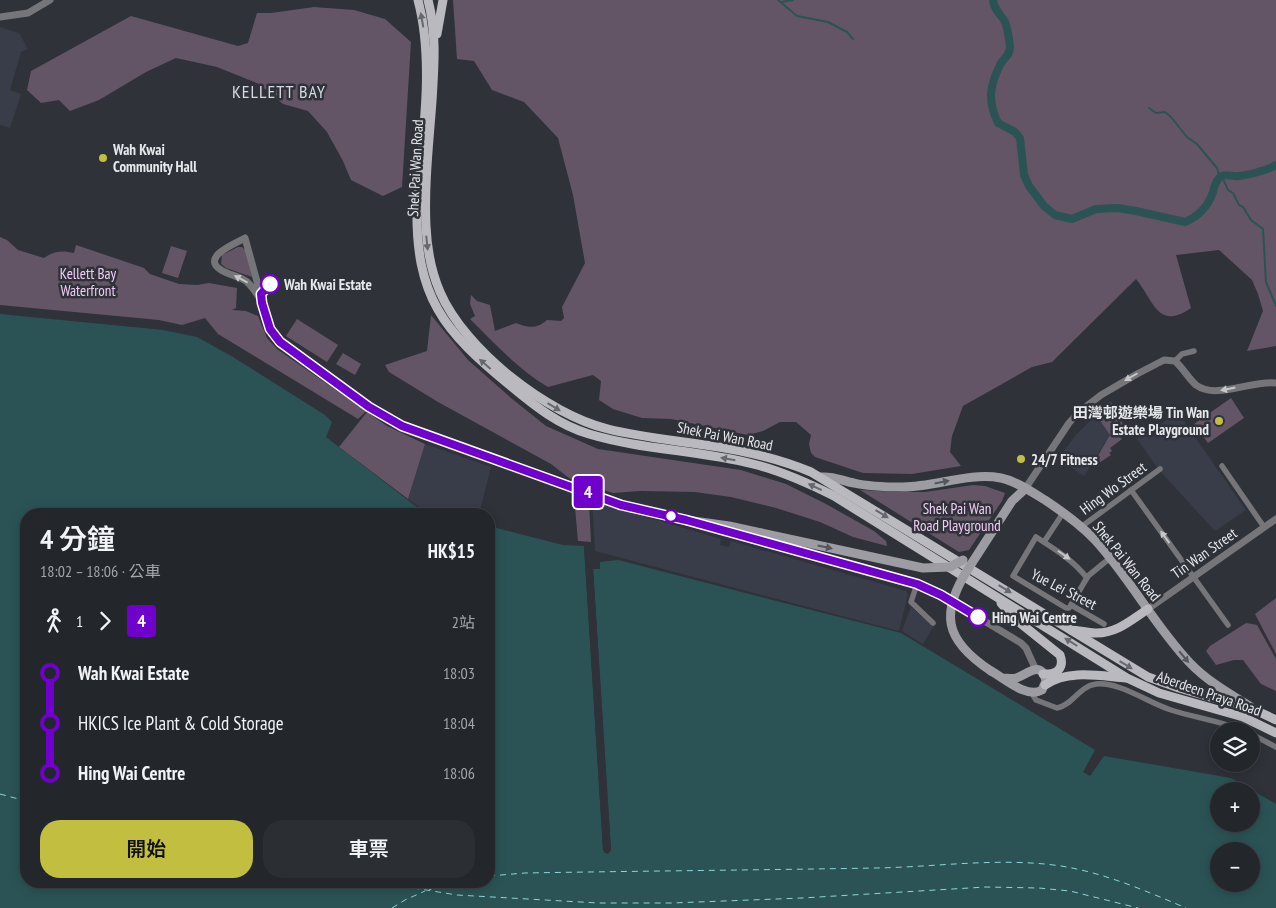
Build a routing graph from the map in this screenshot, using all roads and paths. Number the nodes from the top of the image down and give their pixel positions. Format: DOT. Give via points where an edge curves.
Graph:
graph roads {
  1 [pos="50,0"];
  2 [pos="418,0"];
  3 [pos="428,0"];
  4 [pos="443,0"];
  5 [pos="0,17"];
  6 [pos="435,42"];
  7 [pos="262,303"];
  8 [pos="1194,350"];
  9 [pos="1175,361"];
  10 [pos="1276,383"];
  11 [pos="1222,466"];
  12 [pos="1160,469"];
  13 [pos="821,477"];
  14 [pos="799,479"];
  15 [pos="1025,489"];
  16 [pos="1131,490"];
  17 [pos="1063,513"];
  18 [pos="1276,519"];
  19 [pos="686,520"];
  20 [pos="1081,527"];
  21 [pos="1264,527"];
  22 [pos="1044,542"];
  23 [pos="980,551"];
  24 [pos="1110,558"];
  25 [pos="1194,576"];
  26 [pos="1087,578"];
  27 [pos="917,584"];
  28 [pos="997,598"];
  29 [pos="1071,605"];
  30 [pos="1148,609"];
  31 [pos="933,623"];
  32 [pos="1104,624"];
  33 [pos="1228,625"];
  34 [pos="1071,630"];
  35 [pos="1033,672"];
  36 [pos="1003,678"];
  37 [pos="1127,678"];
  38 [pos="1044,687"];
  39 [pos="1028,691"];
  40 [pos="1044,703"];
  41 [pos="1255,710"];
  42 [pos="1276,720"];
  43 [pos="1222,722"];
  44 [pos="1276,733"];
  45 [pos="1260,739"];
  46 [pos="1276,748"];
  1 -- 5 [label="street" via="23,14"];
  14 -- 2 [label="main road, Shek Pai Wan Road, one-way" via="753,464 615,441 568,426 541,411 451,331 430,294 417,244 416,205 427,71"];
  3 -- 6 [label="main road, Shek Pai Wan Road"];
  4 -- 6 [label="main road"];
  6 -- 13 [label="main road, Shek Pai Wan Road, one-way" via="426,205 427,243 440,293 466,333 529,390 575,418 619,432 753,454 797,466"];
  7 -- 7 [label="street, one-way" via="251,285 221,270 216,264 219,252 245,238"];
  7 -- 19 [label="street" via="270,329 280,342 369,407 402,426 621,505"];
  8 -- 9 [label="street" via="1182,354"];
  10 -- 9 [label="street, one-way" via="1207,390 1193,382"];
  9 -- 15 [label="street, one-way" via="1164,360 1137,374 1079,412 1064,429"];
  11 -- 21 [label="street"];
  12 -- 16 [label="street, Hing Wo Street"];
  13 -- 15 [label="main road, Shek Pai Wan Road, one-way" via="904,487 987,477 1008,480"];
  13 -- 34 [label="main road, Aberdeen Praya Road, one-way"];
  28 -- 14 [label="main road, Aberdeen Praya Road, one-way" via="834,496"];
  15 -- 17 [label="main road, Shek Pai Wan Road"];
  15 -- 23 [label="main road" via="1012,501"];
  16 -- 20 [label="street, Hing Wo Street"];
  25 -- 16 [label="street, one-way"];
  17 -- 20 [label="main road, Shek Pai Wan Road"];
  17 -- 22 [label="street"];
  18 -- 21 [label="street, Tin Wan Street"];
  19 -- 23 [label="main road, one-way, bridge" via="729,526 923,568 950,567"];
  19 -- 27 [label="street"];
  20 -- 24 [label="main road, Shek Pai Wan Road"];
  21 -- 25 [label="street, Tin Wan Street"];
  22 -- 26 [label="street, one-way" via="1076,564"];
  22 -- 29 [label="street, Yue Lei Street" via="1036,537 1013,576 1066,608"];
  23 -- 36 [label="main road, bridge" via="956,588 950,620 965,650"];
  24 -- 26 [label="street"];
  24 -- 30 [label="main road, Shek Pai Wan Road"];
  25 -- 30 [label="street, Tin Wan Street"];
  25 -- 33 [label="street"];
  26 -- 29 [label="street"];
  27 -- 31 [label="street" via="911,602"];
  27 -- 35 [label="street" via="1021,643 1026,648"];
  28 -- 35 [label="main road" via="1014,618 1060,655 1059,670 1052,674"];
  37 -- 28 [label="main road, Aberdeen Praya Road, one-way"];
  29 -- 32 [label="street, Yue Lei Street"];
  30 -- 34 [label="main road" via="1112,631"];
  30 -- 41 [label="main road, Shek Pai Wan Road, one-way" via="1192,666"];
  34 -- 41 [label="main road, Aberdeen Praya Road, one-way" via="1148,677"];
  35 -- 36 [label="main road"];
  35 -- 38 [label="main road" via="1045,677"];
  35 -- 39 [label="main road" via="1022,683"];
  36 -- 39 [label="main road"];
  37 -- 38 [label="main road" via="1083,674 1055,679"];
  37 -- 44 [label="main road, Aberdeen Praya Road" via="1159,693 1243,718"];
  38 -- 39 [label="main road" via="1035,693"];
  38 -- 40 [label="street"];
  39 -- 40 [label="street"];
  40 -- 43 [label="street" via="1061,708 1086,687 1108,684 1174,711"];
  41 -- 42 [label="main road, Aberdeen Praya Road"];
  45 -- 46 [label="street"];
}
